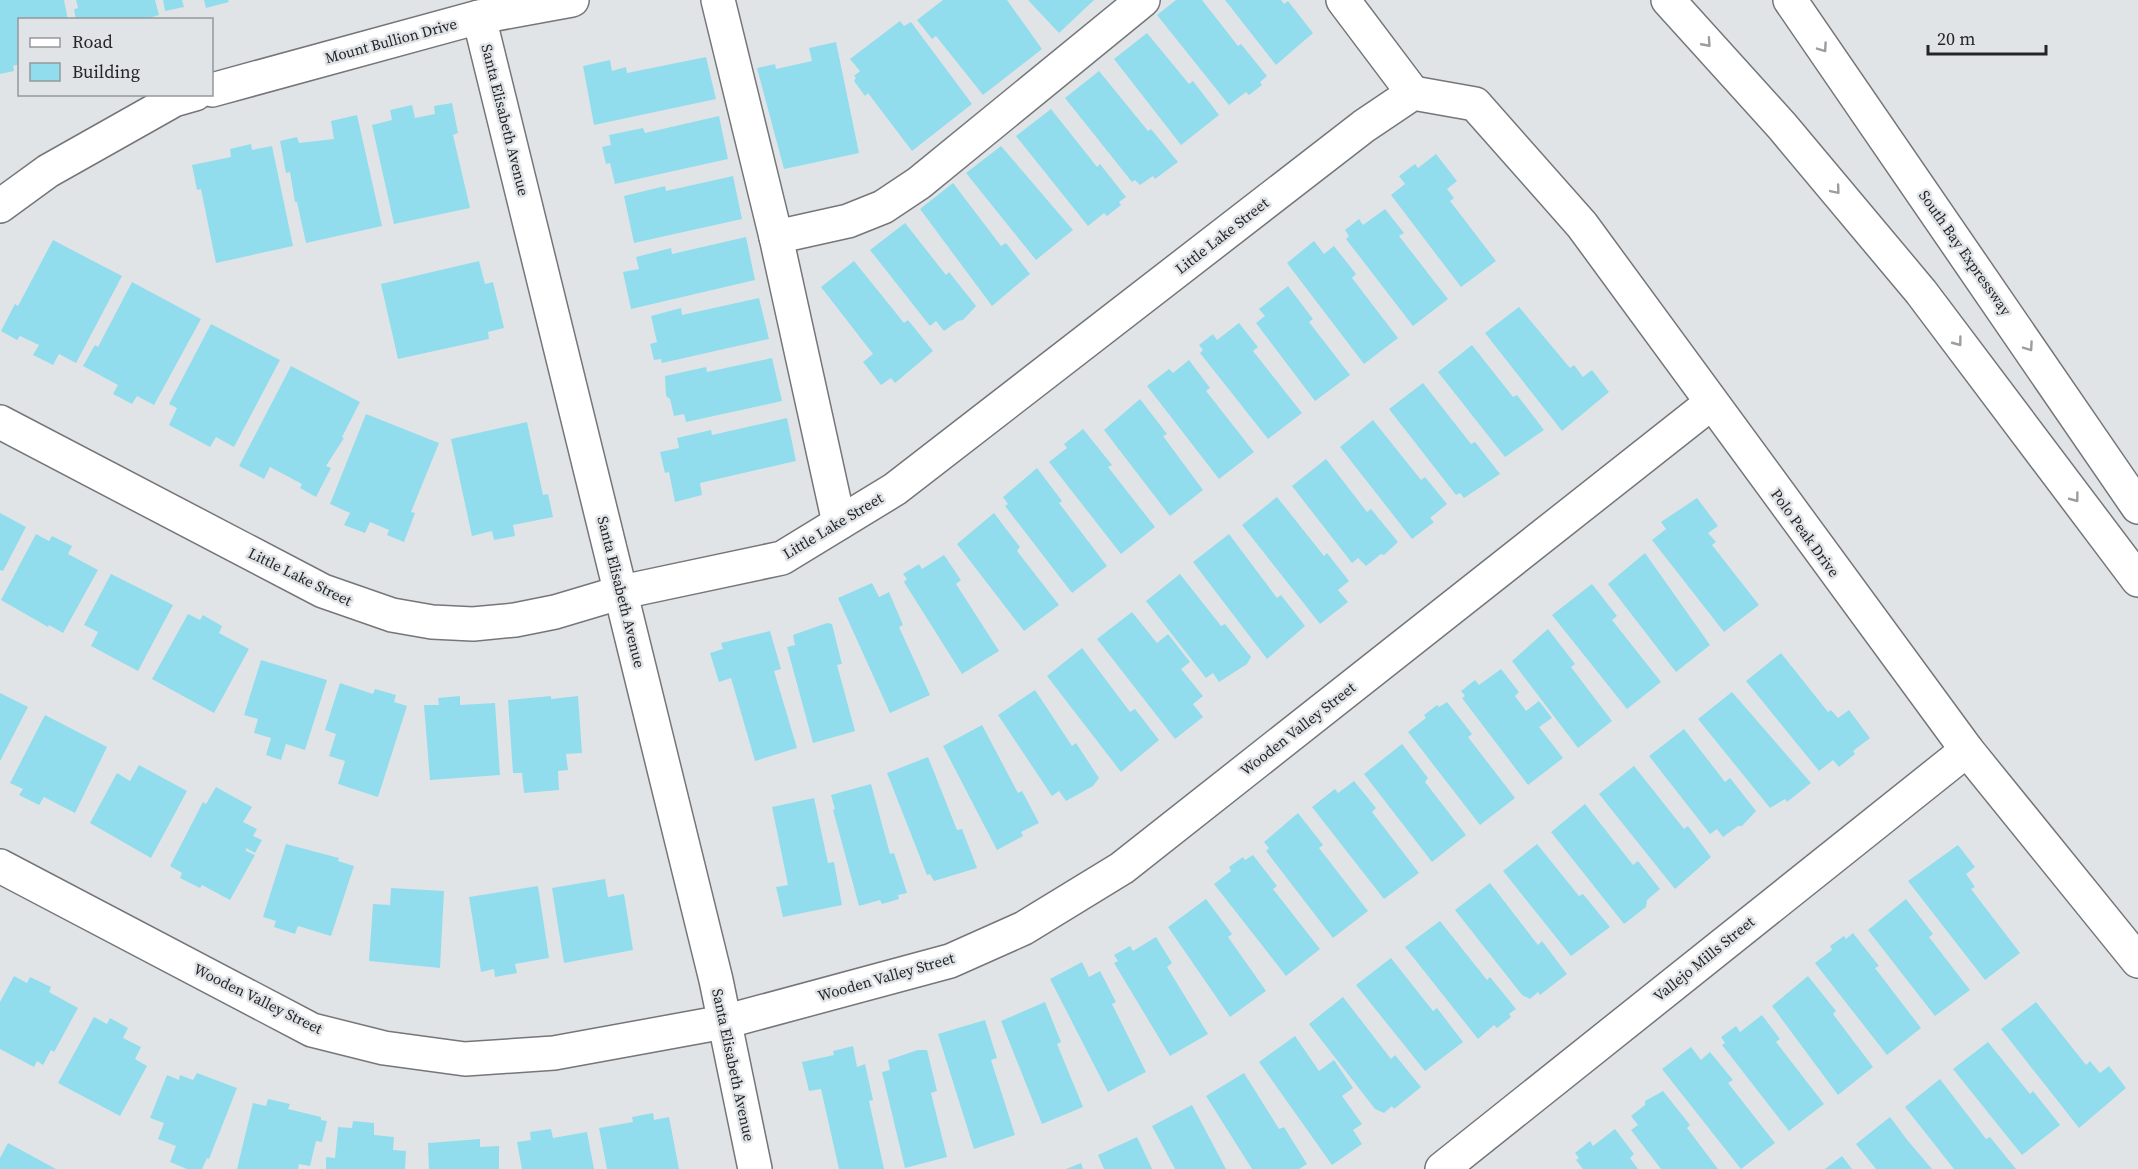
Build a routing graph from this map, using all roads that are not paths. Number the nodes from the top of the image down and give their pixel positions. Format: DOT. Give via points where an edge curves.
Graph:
graph roads {
  1 [pos="572,0"];
  2 [pos="718,0"];
  3 [pos="1143,0"];
  4 [pos="1343,0"];
  5 [pos="1668,0"];
  6 [pos="1790,0"];
  7 [pos="479,17"];
  8 [pos="213,90"];
  9 [pos="1413,93"];
  10 [pos="188,96"];
  11 [pos="0,206"];
  12 [pos="776,237"];
  13 [pos="1710,404"];
  14 [pos="0,422"];
  15 [pos="2138,507"];
  16 [pos="839,523"];
  17 [pos="2138,580"];
  18 [pos="622,592"];
  19 [pos="1967,750"];
  20 [pos="0,866"];
  21 [pos="2138,961"];
  22 [pos="724,1022"];
  23 [pos="755,1169"];
  24 [pos="1442,1169"];
  1 -- 7 [label="main road, Mount Bullion Drive"];
  2 -- 12 [label="main road"];
  3 -- 12 [label="main road" via="892,201 848,221"];
  4 -- 9 [label="main road"];
  5 -- 17 [label="main road, one-way" via="1782,126 1921,292"];
  6 -- 15 [label="main road, South Bay Expressway, one-way"];
  7 -- 8 [label="main road, Mount Bullion Drive"];
  7 -- 18 [label="main road, Santa Elisabeth Avenue"];
  9 -- 13 [label="main road, Polo Peak Drive" via="1475,104 1582,225"];
  9 -- 16 [label="main road, Little Lake Street" via="1364,126 895,489"];
  10 -- 11 [label="main road" via="174,100 48,171"];
  12 -- 16 [label="main road"];
  13 -- 19 [label="main road, Polo Peak Drive"];
  13 -- 22 [label="main road, Wooden Valley Street" via="1122,868 1024,928 950,961"];
  14 -- 18 [label="main road, Little Lake Street" via="323,591 392,615 473,624 515,620"];
  16 -- 18 [label="main road, Little Lake Street" via="782,558"];
  18 -- 22 [label="main road, Santa Elisabeth Avenue"];
  19 -- 21 [label="main road, Polo Peak Drive"];
  19 -- 24 [label="main road, Vallejo Mills Street"];
  20 -- 22 [label="main road, Wooden Valley Street" via="312,1030 384,1048 465,1059 554,1053"];
  22 -- 23 [label="main road, Santa Elisabeth Avenue"];
}
